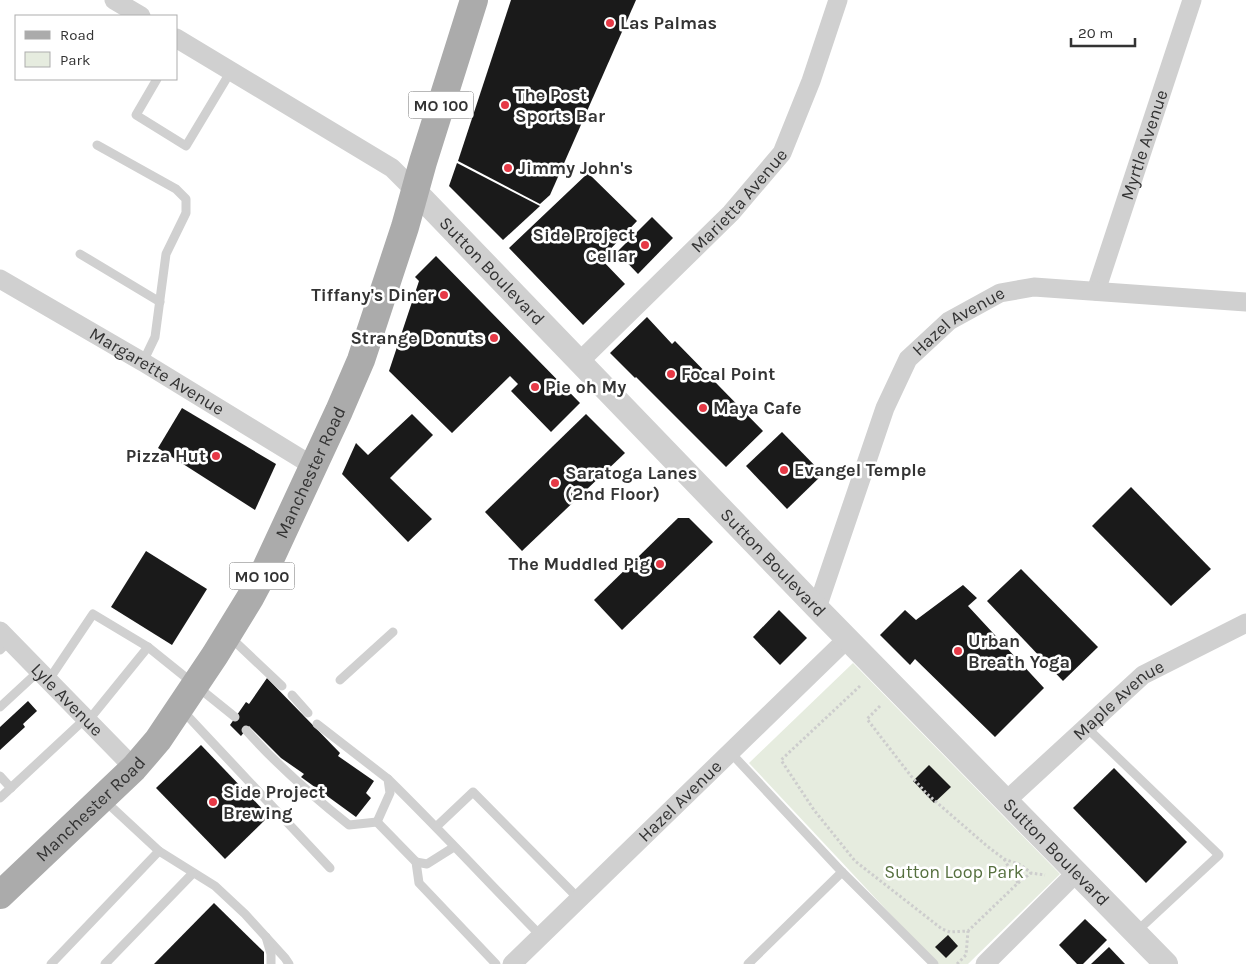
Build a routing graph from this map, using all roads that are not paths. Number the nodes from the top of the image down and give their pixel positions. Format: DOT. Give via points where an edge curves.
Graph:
graph roads {
  1 [pos="114,0"];
  2 [pos="474,0"];
  3 [pos="838,0"];
  4 [pos="1192,0"];
  5 [pos="139,15"];
  6 [pos="178,42"];
  7 [pos="231,70"];
  8 [pos="156,80"];
  9 [pos="97,145"];
  10 [pos="415,191"];
  11 [pos="80,254"];
  12 [pos="0,279"];
  13 [pos="1096,291"];
  14 [pos="160,302"];
  15 [pos="1246,302"];
  16 [pos="580,360"];
  17 [pos="143,362"];
  18 [pos="313,466"];
  19 [pos="817,608"];
  20 [pos="1246,623"];
  21 [pos="393,632"];
  22 [pos="228,636"];
  23 [pos="848,638"];
  24 [pos="3,641"];
  25 [pos="148,647"];
  26 [pos="44,676"];
  27 [pos="340,680"];
  28 [pos="196,684"];
  29 [pos="282,686"];
  30 [pos="292,695"];
  31 [pos="0,707"];
  32 [pos="180,708"];
  33 [pos="308,713"];
  34 [pos="235,716"];
  35 [pos="87,720"];
  36 [pos="318,724"];
  37 [pos="1086,728"];
  38 [pos="246,730"];
  39 [pos="730,752"];
  40 [pos="134,768"];
  41 [pos="0,776"];
  42 [pos="388,779"];
  43 [pos="11,788"];
  44 [pos="0,798"];
  45 [pos="102,798"];
  46 [pos="1006,800"];
  47 [pos="377,822"];
  48 [pos="436,826"];
  49 [pos="454,847"];
  50 [pos="159,851"];
  51 [pos="416,862"];
  52 [pos="330,868"];
  53 [pos="842,872"];
  54 [pos="1077,872"];
  55 [pos="193,873"];
  56 [pos="4,888"];
  57 [pos="579,899"];
  58 [pos="1136,932"];
  59 [pos="265,936"];
  60 [pos="541,936"];
  61 [pos="275,947"];
  62 [pos="51,964"];
  63 [pos="105,964"];
  64 [pos="271,964"];
  65 [pos="282,964"];
  66 [pos="289,964"];
  67 [pos="496,964"];
  68 [pos="512,964"];
  69 [pos="748,964"];
  70 [pos="934,964"];
  71 [pos="985,964"];
  72 [pos="1166,964"];
  1 -- 5 [label="street"];
  2 -- 10 [label="main road, Manchester Road / MO 100"];
  3 -- 16 [label="street, Marietta Avenue" via="811,81 782,152 731,214"];
  4 -- 13 [label="street, Myrtle Avenue"];
  6 -- 7 [label="street, Sutton Boulevard"];
  7 -- 8 [label="lane" via="186,146 136,115"];
  7 -- 10 [label="street, Sutton Boulevard" via="392,168"];
  9 -- 14 [label="lane" via="186,198 186,213 166,254"];
  10 -- 16 [label="street, Sutton Boulevard"];
  10 -- 18 [label="main road, Manchester Road / MO 100" via="361,360"];
  11 -- 14 [label="lane"];
  12 -- 17 [label="street, Margarette Avenue"];
  13 -- 15 [label="street, Hazel Avenue"];
  13 -- 19 [label="street, Hazel Avenue" via="1034,287 1000,293 949,321 908,359 884,408"];
  14 -- 17 [label="lane" via="155,337"];
  16 -- 19 [label="street, Sutton Boulevard"];
  17 -- 18 [label="street, Margarette Avenue"];
  18 -- 22 [label="main road, Manchester Road / MO 100" via="267,566"];
  19 -- 23 [label="street, Sutton Boulevard"];
  20 -- 37 [label="street, Maple Avenue" via="1143,675"];
  21 -- 27 [label="lane"];
  22 -- 28 [label="main road, Manchester Road / MO 100"];
  22 -- 29 [label="lane"];
  23 -- 39 [label="street, Hazel Avenue"];
  23 -- 46 [label="street, Sutton Boulevard"];
  24 -- 26 [label="street, Lyle Avenue"];
  25 -- 26 [label="lane" via="93,614"];
  25 -- 28 [label="lane"];
  25 -- 35 [label="lane"];
  26 -- 31 [label="lane"];
  26 -- 35 [label="street, Lyle Avenue"];
  28 -- 32 [label="main road, Manchester Road / MO 100"];
  28 -- 34 [label="lane"];
  30 -- 33 [label="lane"];
  32 -- 40 [label="main road, Manchester Road / MO 100"];
  32 -- 52 [label="lane"];
  35 -- 40 [label="street, Lyle Avenue"];
  35 -- 43 [label="lane"];
  36 -- 42 [label="lane"];
  37 -- 46 [label="street, Maple Avenue"];
  37 -- 58 [label="lane" via="1219,855"];
  38 -- 47 [label="lane" via="307,792 349,825"];
  39 -- 53 [label="lane"];
  39 -- 57 [label="street, Hazel Avenue"];
  40 -- 45 [label="main road, Manchester Road / MO 100"];
  41 -- 43 [label="lane"];
  42 -- 47 [label="lane" via="390,793"];
  42 -- 48 [label="lane"];
  43 -- 44 [label="lane"];
  45 -- 50 [label="lane"];
  45 -- 56 [label="main road, Manchester Road / MO 100"];
  46 -- 54 [label="street, Sutton Boulevard"];
  47 -- 51 [label="lane"];
  48 -- 49 [label="lane"];
  48 -- 57 [label="lane" via="473,792"];
  49 -- 51 [label="lane" via="428,864"];
  49 -- 60 [label="lane"];
  50 -- 55 [label="lane"];
  50 -- 62 [label="lane"];
  51 -- 67 [label="lane" via="419,883"];
  53 -- 69 [label="lane"];
  53 -- 70 [label="lane"];
  54 -- 58 [label="street, Sutton Boulevard"];
  54 -- 71 [label="street"];
  55 -- 59 [label="lane" via="215,886"];
  55 -- 63 [label="lane"];
  57 -- 60 [label="street, Hazel Avenue"];
  58 -- 72 [label="street, Sutton Boulevard"];
  59 -- 61 [label="lane"];
  59 -- 64 [label="lane"];
  60 -- 68 [label="street, Hazel Avenue"];
  61 -- 65 [label="lane"];
  61 -- 66 [label="lane"];
}
